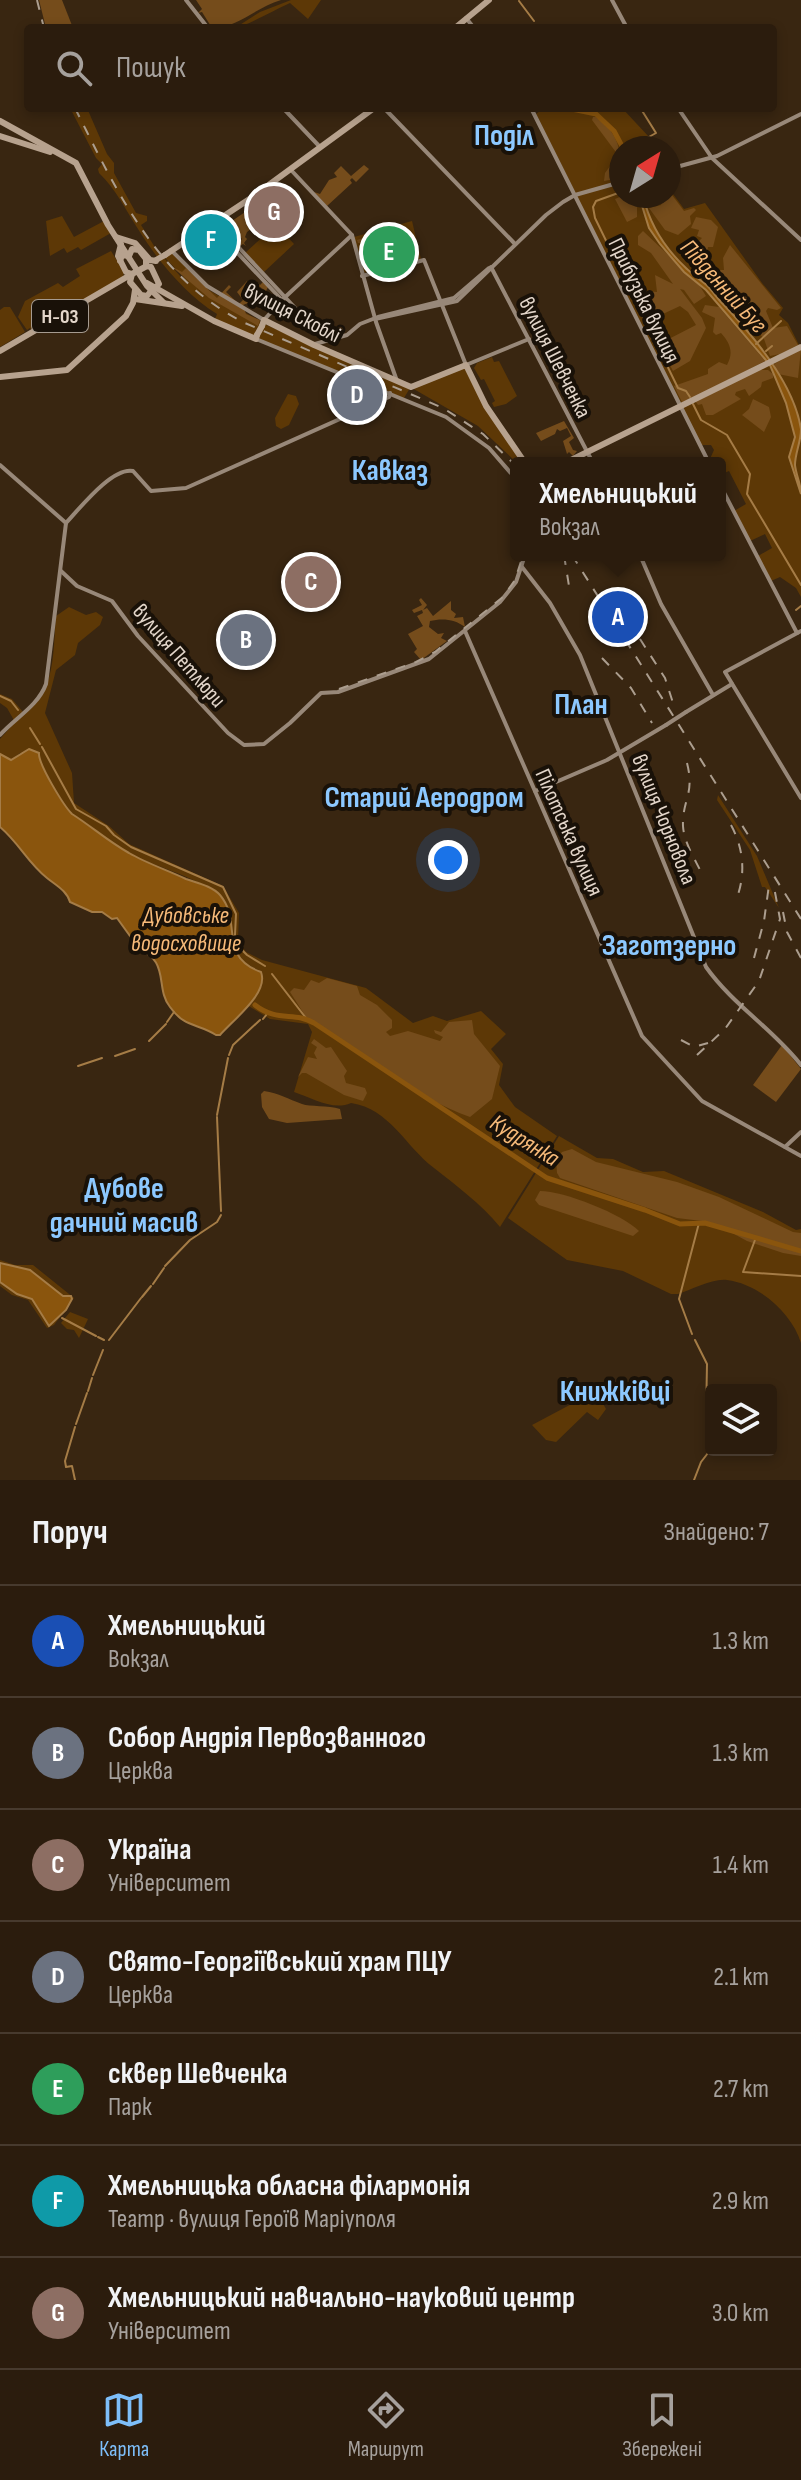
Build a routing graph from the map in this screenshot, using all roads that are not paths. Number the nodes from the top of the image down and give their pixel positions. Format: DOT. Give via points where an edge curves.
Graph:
graph roads {
  1 [pos="186,0"];
  2 [pos="488,0"];
  3 [pos="612,0"];
  4 [pos="466,18"];
  5 [pos="205,24"];
  6 [pos="459,24"];
  7 [pos="471,24"];
  8 [pos="625,24"];
  9 [pos="287,112"];
  10 [pos="369,112"];
  11 [pos="388,112"];
  12 [pos="533,112"];
  13 [pos="681,112"];
  14 [pos="801,114"];
  15 [pos="0,121"];
  16 [pos="0,136"];
  17 [pos="37,144"];
  18 [pos="321,148"];
  19 [pos="714,158"];
  20 [pos="681,166"];
  21 [pos="291,170"];
  22 [pos="609,185"];
  23 [pos="575,195"];
  24 [pos="213,223"];
  25 [pos="352,235"];
  26 [pos="115,236"];
  27 [pos="801,240"];
  28 [pos="121,244"];
  29 [pos="515,244"];
  30 [pos="168,252"];
  31 [pos="129,256"];
  32 [pos="156,260"];
  33 [pos="120,261"];
  34 [pos="145,267"];
  35 [pos="491,267"];
  36 [pos="132,273"];
  37 [pos="362,276"];
  38 [pos="135,290"];
  39 [pos="153,290"];
  40 [pos="169,296"];
  41 [pos="284,298"];
  42 [pos="135,299"];
  43 [pos="164,303"];
  44 [pos="441,303"];
  45 [pos="191,308"];
  46 [pos="375,319"];
  47 [pos="263,323"];
  48 [pos="256,337"];
  49 [pos="529,339"];
  50 [pos="326,341"];
  51 [pos="314,345"];
  52 [pos="801,347"];
  53 [pos="0,351"];
  54 [pos="466,365"];
  55 [pos="0,377"];
  56 [pos="397,381"];
  57 [pos="411,387"];
  58 [pos="390,393"];
  59 [pos="405,399"];
  60 [pos="679,407"];
  61 [pos="587,452"];
  62 [pos="521,457"];
  63 [pos="577,457"];
  64 [pos="590,457"];
  65 [pos="706,457"];
  66 [pos="0,465"];
  67 [pos="510,471"];
  68 [pos="726,496"];
  69 [pos="66,523"];
  70 [pos="524,561"];
  71 [pos="643,561"];
  72 [pos="522,567"];
  73 [pos="61,571"];
  74 [pos="465,631"];
  75 [pos="799,632"];
  76 [pos="732,684"];
  77 [pos="713,695"];
  78 [pos="0,735"];
  79 [pos="621,752"];
  80 [pos="535,791"];
  81 [pos="801,798"];
  82 [pos="801,1065"];
  83 [pos="801,1132"];
  84 [pos="785,1147"];
  85 [pos="801,1156"];
  1 -- 5 [label="street"];
  2 -- 4 [label="main road"];
  3 -- 8 [label="street"];
  4 -- 6 [label="main road"];
  4 -- 7 [label="street"];
  9 -- 18 [label="street"];
  10 -- 18 [label="main road, Н-03"];
  11 -- 29 [label="street"];
  12 -- 23 [label="street, Прибузька вулиця"];
  13 -- 19 [label="street"];
  14 -- 19 [label="street"];
  15 -- 17 [label="main road"];
  16 -- 17 [label="main road"];
  17 -- 26 [label="main road" via="67,157 81,171"];
  18 -- 21 [label="main road, Н-03"];
  19 -- 20 [label="street"];
  19 -- 27 [label="street"];
  21 -- 24 [label="main road, Н-03"];
  21 -- 25 [label="street"];
  22 -- 23 [label="street"];
  23 -- 29 [label="street"];
  23 -- 60 [label="street, Прибузька вулиця"];
  24 -- 30 [label="main road, Н-03"];
  24 -- 41 [label="street"];
  25 -- 37 [label="street"];
  25 -- 41 [label="street"];
  26 -- 28 [label="main road"];
  26 -- 32 [label="main road" via="135,243"];
  28 -- 31 [label="main road"];
  28 -- 33 [label="main road"];
  29 -- 35 [label="street"];
  30 -- 32 [label="main road, Н-03, bridge"];
  30 -- 47 [label="street, вулиця Скоблі"];
  31 -- 33 [label="main road" via="122,255"];
  31 -- 34 [label="main road" via="139,250"];
  31 -- 36 [label="main road"];
  32 -- 34 [label="main road, Н-03"];
  32 -- 40 [label="main road" via="153,265"];
  33 -- 36 [label="main road"];
  34 -- 36 [label="main road, Н-03, bridge"];
  34 -- 39 [label="main road" via="158,278"];
  35 -- 44 [label="street" via="458,296"];
  35 -- 49 [label="street, вулиця Шевченка"];
  36 -- 38 [label="main road" via="129,280"];
  36 -- 39 [label="main road"];
  36 -- 53 [label="main road, Н-03"];
  37 -- 44 [label="street" via="424,260"];
  37 -- 46 [label="street"];
  38 -- 39 [label="main road" via="143,297"];
  38 -- 42 [label="main road"];
  39 -- 40 [label="main road"];
  39 -- 43 [label="main road"];
  40 -- 45 [label="main road"];
  41 -- 47 [label="street"];
  41 -- 50 [label="street"];
  42 -- 43 [label="main road"];
  42 -- 55 [label="main road" via="126,316 67,370"];
  43 -- 45 [label="main road"];
  44 -- 46 [label="street"];
  44 -- 54 [label="street"];
  45 -- 48 [label="main road"];
  46 -- 50 [label="street"];
  46 -- 56 [label="street"];
  47 -- 48 [label="main road, bridge"];
  47 -- 51 [label="main road, вулиця Скоблі"];
  48 -- 58 [label="street"];
  49 -- 54 [label="street"];
  49 -- 61 [label="street, вулиця Шевченка"];
  50 -- 51 [label="street"];
  51 -- 56 [label="main road, вулиця Скоблі"];
  52 -- 60 [label="main road"];
  54 -- 57 [label="main road"];
  54 -- 62 [label="main road"];
  56 -- 57 [label="main road, вулиця Скоблі"];
  57 -- 59 [label="street"];
  58 -- 59 [label="street"];
  58 -- 69 [label="street" via="193,485 151,491 130,470 108,482"];
  59 -- 67 [label="street" via="472,434"];
  60 -- 61 [label="main road"];
  60 -- 65 [label="street, Прибузька вулиця"];
  61 -- 63 [label="main road"];
  61 -- 64 [label="street, вулиця Шевченка"];
  66 -- 69 [label="street"];
  68 -- 75 [label="street"];
  69 -- 73 [label="street"];
  70 -- 72 [label="street"];
  71 -- 77 [label="street"];
  72 -- 74 [label="street" via="510,592"];
  72 -- 79 [label="street, вулиця Чорновола" via="568,630"];
  73 -- 74 [label="street, вулиця Петлюри" via="77,586 112,601 138,636 244,745 264,744 321,693 424,662"];
  73 -- 78 [label="street" via="43,693"];
  74 -- 80 [label="street, Пілотська вулиця"];
  75 -- 76 [label="street" via="725,672"];
  76 -- 77 [label="street"];
  76 -- 81 [label="street"];
  77 -- 79 [label="street, bridge"];
  79 -- 80 [label="street"];
  79 -- 82 [label="street, вулиця Чорновола" via="708,970"];
  80 -- 84 [label="street, Пілотська вулиця" via="642,1036 702,1101"];
  83 -- 84 [label="street"];
  84 -- 85 [label="street, Пілотська вулиця"];
}
